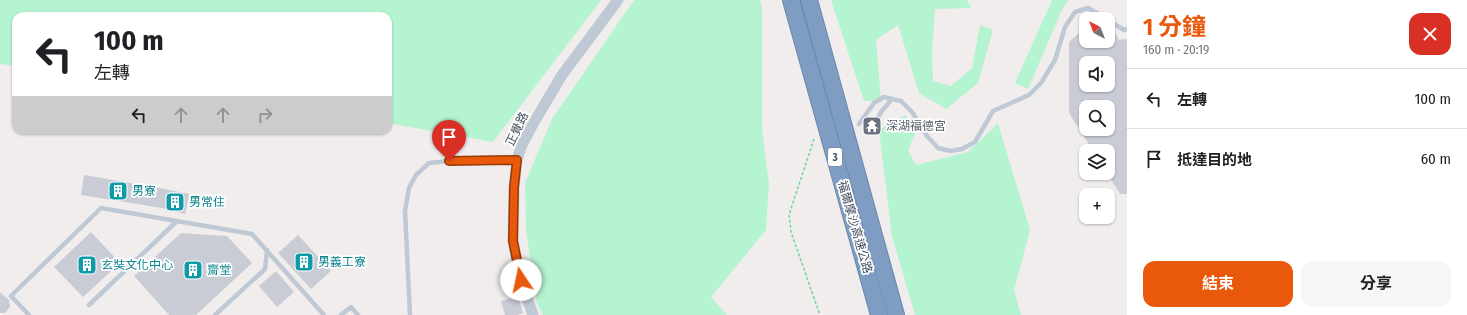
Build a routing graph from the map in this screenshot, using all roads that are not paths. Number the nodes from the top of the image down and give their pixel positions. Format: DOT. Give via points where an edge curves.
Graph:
graph roads {
  1 [pos="618,0"];
  2 [pos="791,0"];
  3 [pos="809,0"];
  4 [pos="1095,12"];
  5 [pos="1115,24"];
  6 [pos="1127,29"];
  7 [pos="892,99"];
  8 [pos="877,120"];
  9 [pos="859,124"];
  10 [pos="517,160"];
  11 [pos="177,221"];
  12 [pos="267,250"];
  13 [pos="89,304"];
  14 [pos="30,315"];
  15 [pos="214,315"];
  16 [pos="324,315"];
  17 [pos="341,315"];
  18 [pos="358,315"];
  19 [pos="410,315"];
  20 [pos="533,315"];
  21 [pos="879,315"];
  22 [pos="896,315"];
  1 -- 10 [label="street, 正覺路" via="562,75 532,124"];
  2 -- 21 [label="highway, 福爾摩沙高速公路 / 3"];
  3 -- 22 [label="highway, 福爾摩沙高速公路 / 3"];
  4 -- 7 [label="lane" via="1088,8 1075,12 1065,27 1055,60 1041,83 1029,95 993,111 975,142 962,149 950,151 938,148 912,112 901,101"];
  5 -- 6 [label="lane" via="1124,30"];
  7 -- 8 [label="lane"];
  7 -- 9 [label="lane" via="884,97 874,103"];
  10 -- 19 [label="lane" via="429,163 416,175 409,188 405,211"];
  10 -- 20 [label="street, 正覺路" via="513,241 521,280"];
  11 -- 12 [label="lane" via="252,234"];
  11 -- 13 [label="lane"];
  11 -- 14 [label="lane" via="101,208 11,296"];
  12 -- 15 [label="lane" via="265,269"];
  12 -- 16 [label="lane"];
  17 -- 18 [label="lane" via="351,307"];
}
